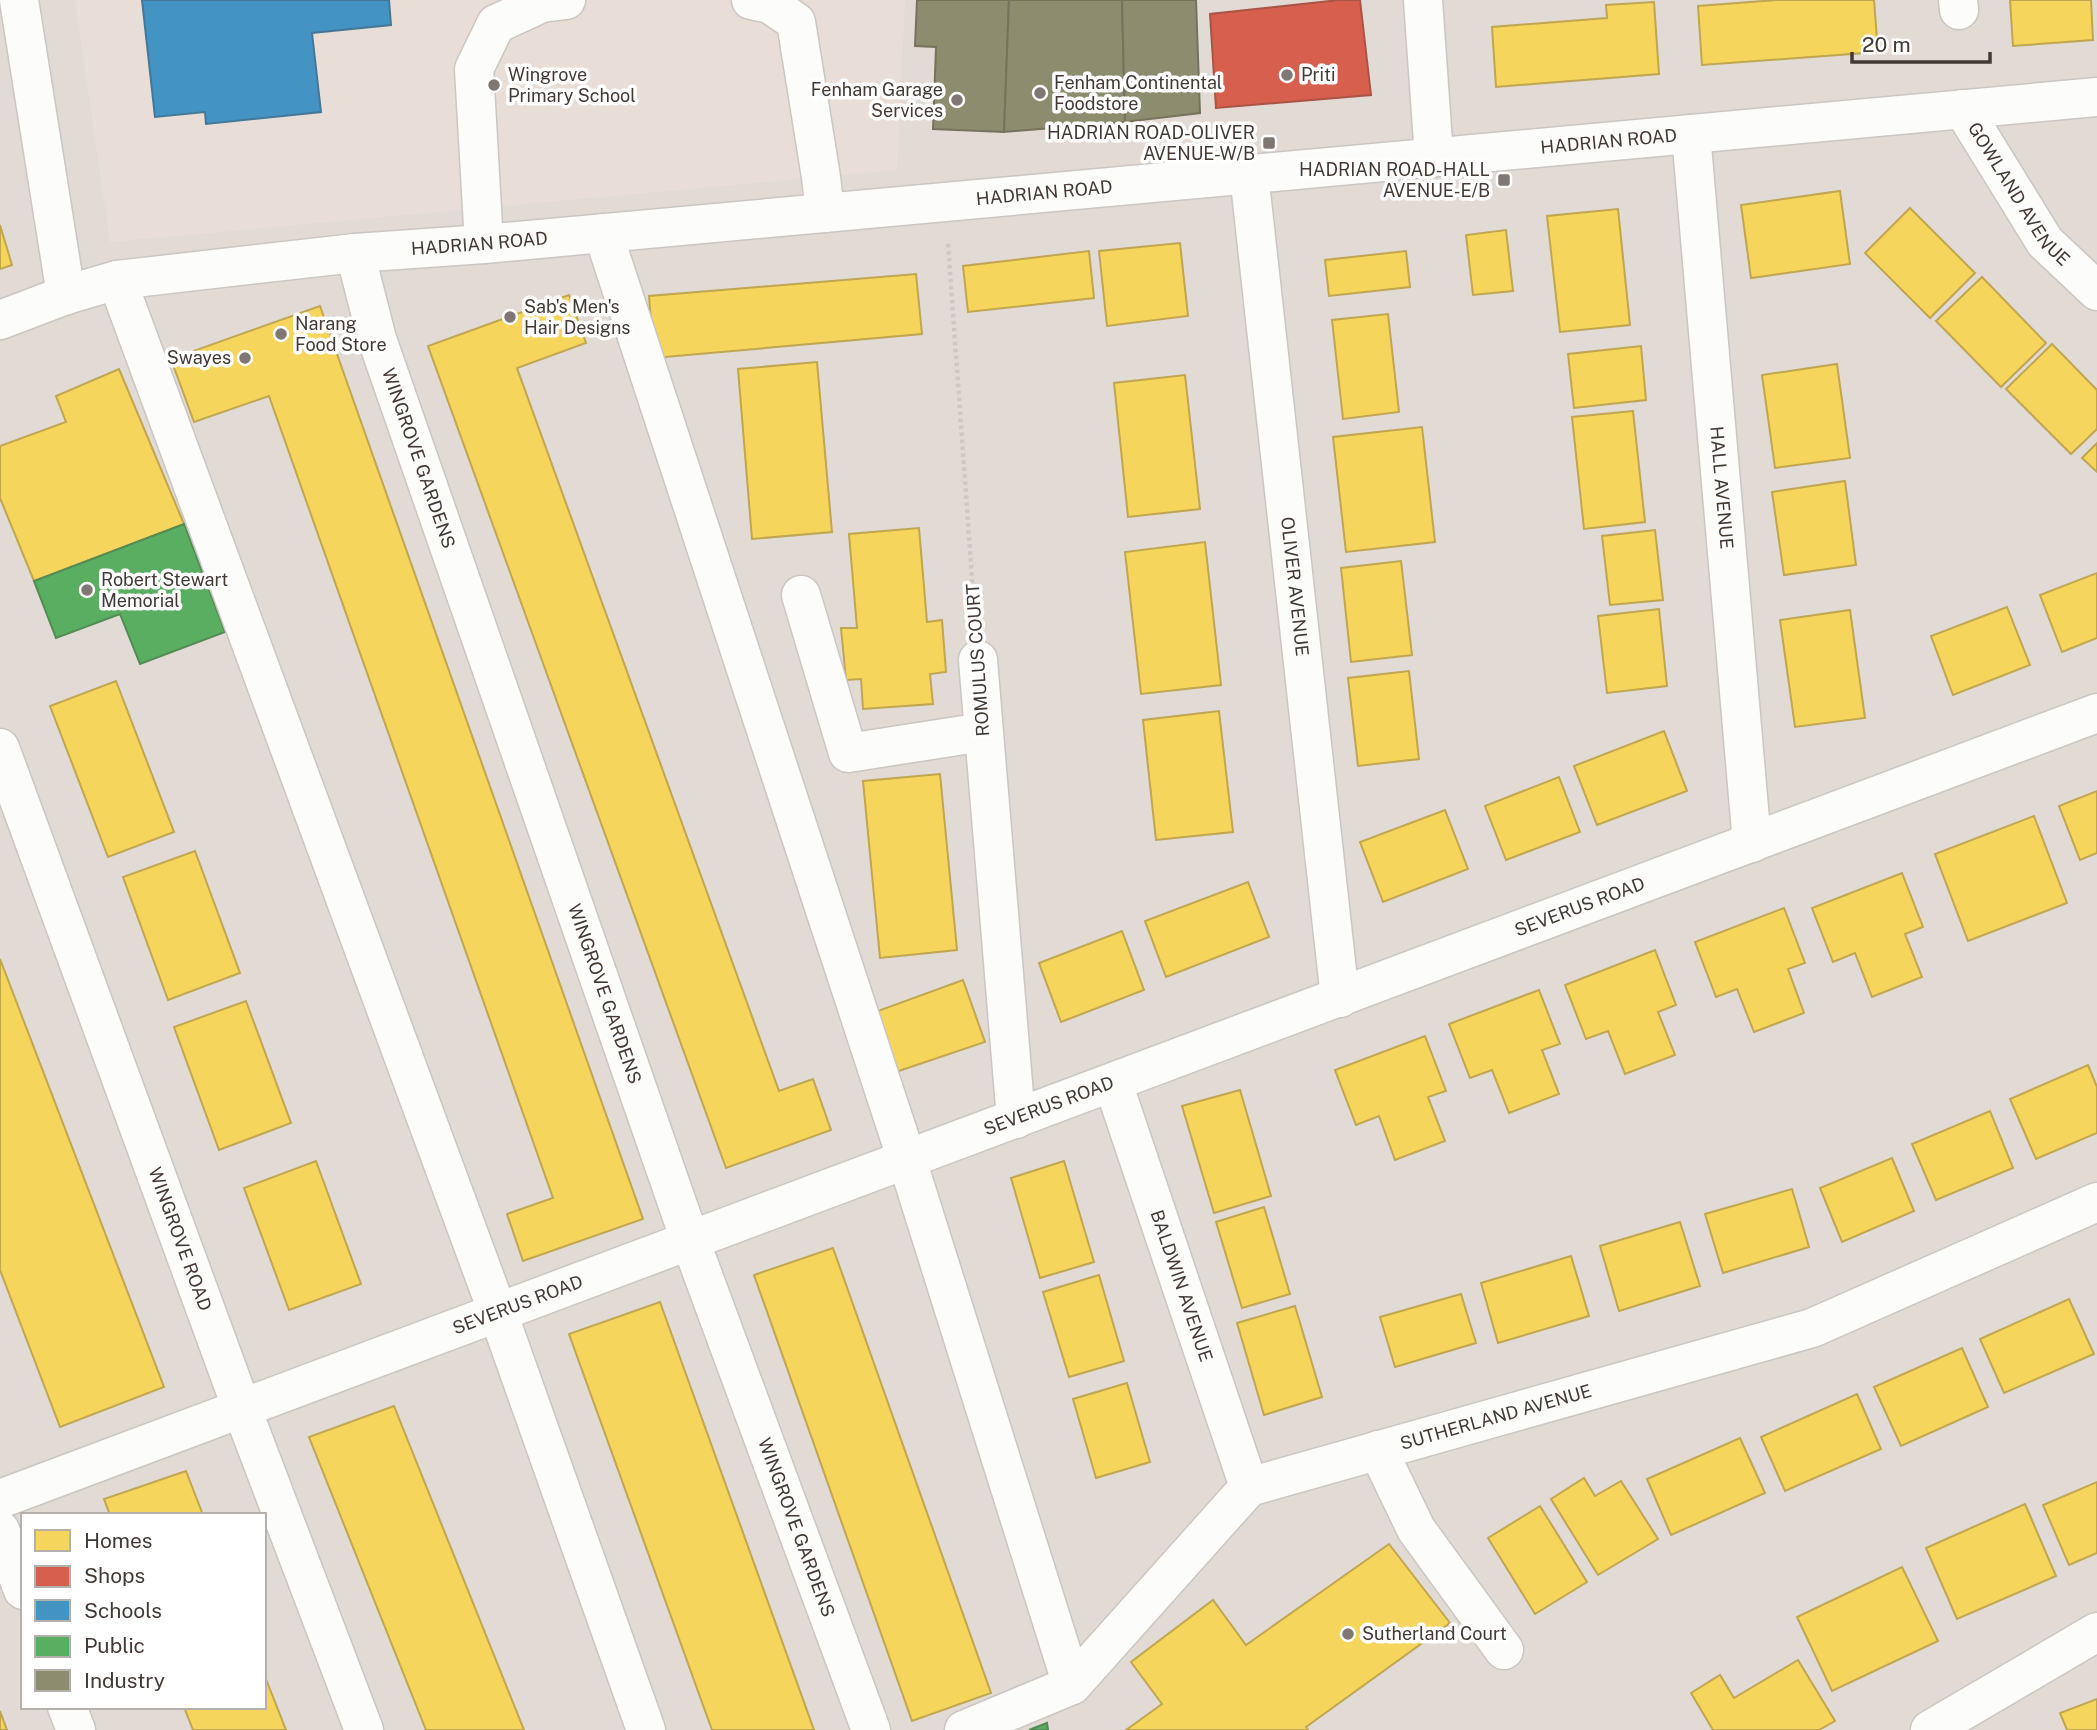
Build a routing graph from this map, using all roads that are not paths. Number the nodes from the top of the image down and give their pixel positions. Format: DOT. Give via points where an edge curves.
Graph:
graph roads {
  1 [pos="19,0"];
  2 [pos="566,0"];
  3 [pos="751,0"];
  4 [pos="1423,0"];
  5 [pos="2097,97"];
  6 [pos="1963,109"];
  7 [pos="1691,134"];
  8 [pos="1434,157"];
  9 [pos="1249,174"];
  10 [pos="825,213"];
  11 [pos="603,233"];
  12 [pos="484,244"];
  13 [pos="355,253"];
  14 [pos="117,280"];
  15 [pos="2097,290"];
  16 [pos="66,295"];
  17 [pos="0,320"];
  18 [pos="801,595"];
  19 [pos="978,660"];
  20 [pos="2097,713"];
  21 [pos="983,732"];
  22 [pos="0,748"];
  23 [pos="1752,843"];
  24 [pos="1340,998"];
  25 [pos="1113,1083"];
  26 [pos="1016,1119"];
  27 [pos="907,1160"];
  28 [pos="2097,1202"];
  29 [pos="690,1240"];
  30 [pos="498,1312"];
  31 [pos="242,1409"];
  32 [pos="1378,1450"];
  33 [pos="1249,1486"];
  34 [pos="0,1499"];
  35 [pos="0,1530"];
  36 [pos="21,1585"];
  37 [pos="2097,1632"];
  38 [pos="1504,1650"];
  39 [pos="1072,1685"];
  40 [pos="68,1709"];
  41 [pos="76,1730"];
  42 [pos="364,1730"];
  43 [pos="646,1730"];
  44 [pos="871,1730"];
  45 [pos="964,1730"];
  46 [pos="1930,1730"];
  1 -- 16 [label="street"];
  2 -- 12 [label="street" via="542,3 496,24 474,69"];
  3 -- 10 [label="street" via="770,4 796,23"];
  4 -- 8 [label="street"];
  5 -- 6 [label="street, HADRIAN ROAD"];
  6 -- 7 [label="street, HADRIAN ROAD"];
  6 -- 15 [label="street, GOWLAND AVENUE" via="2045,242"];
  7 -- 8 [label="street, HADRIAN ROAD"];
  7 -- 23 [label="street, HALL AVENUE"];
  8 -- 9 [label="street, HADRIAN ROAD"];
  9 -- 10 [label="street, HADRIAN ROAD"];
  9 -- 24 [label="street, OLIVER AVENUE"];
  10 -- 11 [label="street, HADRIAN ROAD"];
  11 -- 12 [label="street, HADRIAN ROAD"];
  11 -- 27 [label="street"];
  12 -- 13 [label="street, HADRIAN ROAD"];
  13 -- 14 [label="street, HADRIAN ROAD"];
  13 -- 29 [label="street, WINGROVE GARDENS" via="377,338"];
  14 -- 16 [label="street, HADRIAN ROAD"];
  14 -- 30 [label="street"];
  16 -- 17 [label="street, HADRIAN ROAD"];
  18 -- 21 [label="street" via="848,753"];
  19 -- 21 [label="street, ROMULUS COURT"];
  20 -- 23 [label="street, SEVERUS ROAD"];
  21 -- 26 [label="street, ROMULUS COURT"];
  22 -- 31 [label="street, WINGROVE ROAD"];
  23 -- 24 [label="street, SEVERUS ROAD"];
  24 -- 25 [label="street, SEVERUS ROAD"];
  25 -- 26 [label="street, SEVERUS ROAD"];
  25 -- 33 [label="street, BALDWIN AVENUE"];
  26 -- 27 [label="street, SEVERUS ROAD"];
  27 -- 29 [label="street, SEVERUS ROAD"];
  27 -- 39 [label="street"];
  28 -- 32 [label="street, SUTHERLAND AVENUE" via="1812,1328"];
  29 -- 30 [label="street, SEVERUS ROAD"];
  29 -- 44 [label="street, WINGROVE GARDENS"];
  30 -- 31 [label="street, SEVERUS ROAD"];
  30 -- 43 [label="street"];
  31 -- 34 [label="street, SEVERUS ROAD"];
  31 -- 42 [label="street, WINGROVE ROAD"];
  32 -- 33 [label="street, SUTHERLAND AVENUE"];
  32 -- 38 [label="street" via="1416,1529"];
  33 -- 39 [label="street"];
  35 -- 36 [label="street"];
  37 -- 46 [label="street"];
  39 -- 45 [label="street"];
  40 -- 41 [label="street"];
}
